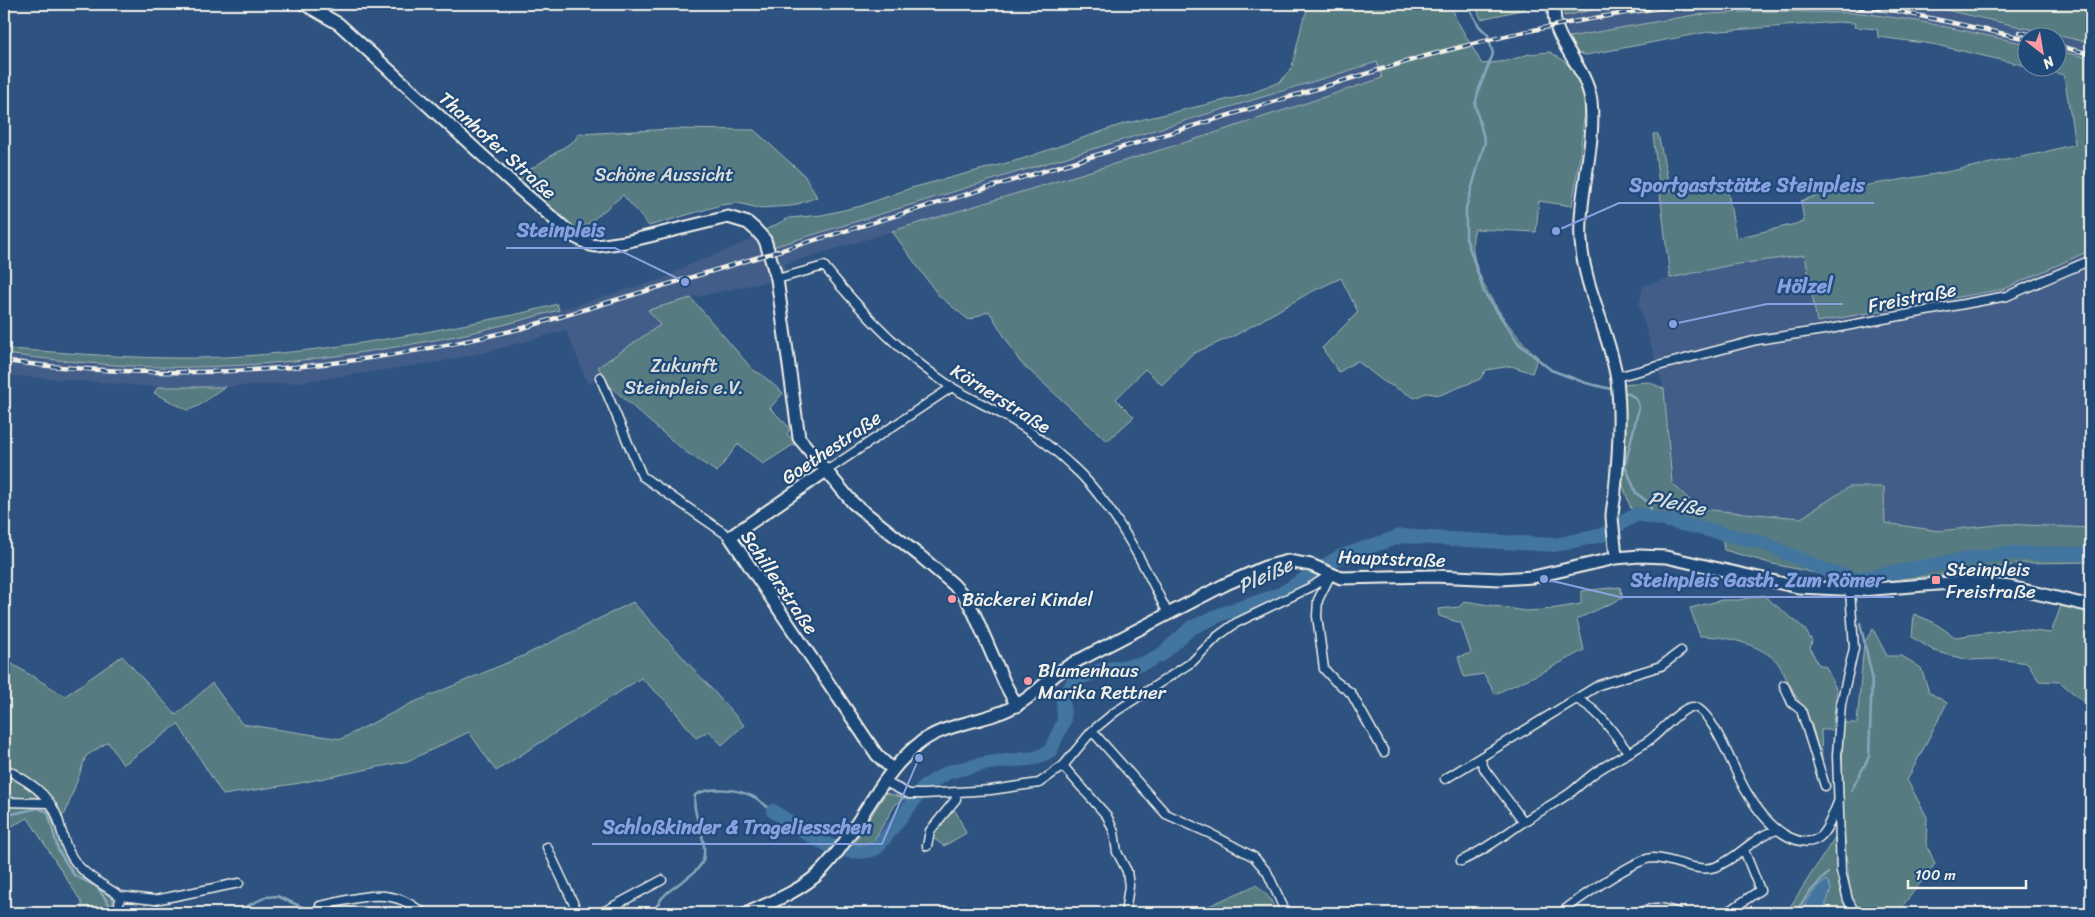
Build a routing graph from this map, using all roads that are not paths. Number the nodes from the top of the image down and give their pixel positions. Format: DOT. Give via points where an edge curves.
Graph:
graph roads {
  1 [pos="304,4"];
  2 [pos="1555,4"];
  3 [pos="2091,260"];
  4 [pos="777,279"];
  5 [pos="600,377"];
  6 [pos="1616,380"];
  7 [pos="952,387"];
  8 [pos="826,471"];
  9 [pos="730,537"];
  10 [pos="1616,558"];
  11 [pos="1329,573"];
  12 [pos="1850,591"];
  13 [pos="2091,606"];
  14 [pos="1168,614"];
  15 [pos="1681,652"];
  16 [pos="1784,685"];
  17 [pos="1576,699"];
  18 [pos="1017,706"];
  19 [pos="1092,731"];
  20 [pos="1384,752"];
  21 [pos="1628,752"];
  22 [pos="1480,759"];
  23 [pos="1063,766"];
  24 [pos="4,768"];
  25 [pos="892,770"];
  26 [pos="1445,779"];
  27 [pos="1838,780"];
  28 [pos="885,782"];
  29 [pos="956,793"];
  30 [pos="1839,800"];
  31 [pos="4,802"];
  32 [pos="50,802"];
  33 [pos="1524,822"];
  34 [pos="1776,830"];
  35 [pos="927,846"];
  36 [pos="547,847"];
  37 [pos="1744,850"];
  38 [pos="1461,861"];
  39 [pos="662,880"];
  40 [pos="239,883"];
  41 [pos="120,896"];
  42 [pos="319,912"];
  43 [pos="118,913"];
  44 [pos="424,913"];
  45 [pos="578,913"];
  46 [pos="601,913"];
  47 [pos="747,913"];
  48 [pos="1127,913"];
  49 [pos="1286,913"];
  50 [pos="1561,913"];
  51 [pos="1641,913"];
  52 [pos="1679,913"];
  53 [pos="1719,913"];
  54 [pos="1855,913"];
  1 -- 4 [label="street, Thanhofer Straße" via="339,24 574,237 591,245 624,242 728,217 748,222 765,240"];
  2 -- 6 [label="street" via="1554,20 1560,39 1582,72 1590,100 1592,118 1582,207 1582,258 1614,363"];
  3 -- 6 [label="street, Freistraße" via="2007,296 1757,340"];
  4 -- 7 [label="street, Körnerstraße" via="824,266 873,323 923,367"];
  4 -- 8 [label="street" via="798,438"];
  5 -- 9 [label="street, Schillerstraße" via="642,476"];
  6 -- 10 [label="street" via="1620,434 1612,515"];
  7 -- 8 [label="street, Goethestraße"];
  7 -- 14 [label="street, Körnerstraße" via="1022,426 1084,478 1139,556"];
  8 -- 9 [label="street, Goethestraße"];
  8 -- 18 [label="street" via="853,502 966,598"];
  9 -- 25 [label="street, Schillerstraße" via="877,755"];
  10 -- 11 [label="street, Hauptstraße" via="1533,577 1341,578"];
  10 -- 12 [label="street, Hauptstraße" via="1666,557 1798,587"];
  11 -- 14 [label="street, Hauptstraße" via="1311,565 1288,561 1226,584"];
  11 -- 19 [label="street" via="1311,587 1236,623 1192,662 1115,712"];
  11 -- 20 [label="street" via="1318,600 1317,616 1324,669 1351,693"];
  12 -- 13 [label="street, Hauptstraße" via="1963,582 2010,587"];
  12 -- 27 [label="street" via="1854,648 1841,704"];
  14 -- 18 [label="street, Hauptstraße" via="1064,668"];
  15 -- 17 [label="street" via="1661,666 1599,685"];
  16 -- 27 [label="street" via="1792,703 1800,710 1824,782"];
  17 -- 21 [label="street" via="1602,719"];
  17 -- 22 [label="street"];
  18 -- 25 [label="street, Hauptstraße" via="932,735"];
  19 -- 23 [label="street"];
  19 -- 49 [label="street" via="1166,814 1254,857 1267,872"];
  21 -- 33 [label="street"];
  21 -- 34 [label="street" via="1661,732 1683,710 1693,707 1703,712 1726,748 1747,794"];
  22 -- 26 [label="street"];
  22 -- 33 [label="street"];
  23 -- 29 [label="street" via="1039,783"];
  23 -- 48 [label="street" via="1107,816 1114,832 1117,852 1130,886"];
  24 -- 32 [label="street" via="40,790"];
  25 -- 28 [label="street, Hauptstraße"];
  27 -- 30 [label="street"];
  28 -- 29 [label="street" via="909,794"];
  28 -- 47 [label="street, Hauptstraße" via="821,871 781,898"];
  29 -- 35 [label="street" via="956,799 930,831"];
  30 -- 34 [label="street" via="1824,834 1817,840 1809,843"];
  30 -- 54 [label="street" via="1841,872"];
  31 -- 32 [label="street"];
  32 -- 41 [label="street" via="69,852 84,873"];
  33 -- 38 [label="street" via="1479,854"];
  34 -- 37 [label="street" via="1767,832"];
  36 -- 45 [label="street"];
  37 -- 50 [label="street" via="1715,867 1700,869 1652,858 1641,860"];
  37 -- 53 [label="street" via="1760,890 1732,910"];
  39 -- 46 [label="street"];
  40 -- 41 [label="street" via="155,900"];
  41 -- 43 [label="street"];
  42 -- 44 [label="street" via="320,906 372,895 404,901"];
  51 -- 52 [label="street" via="1649,908"];
}
